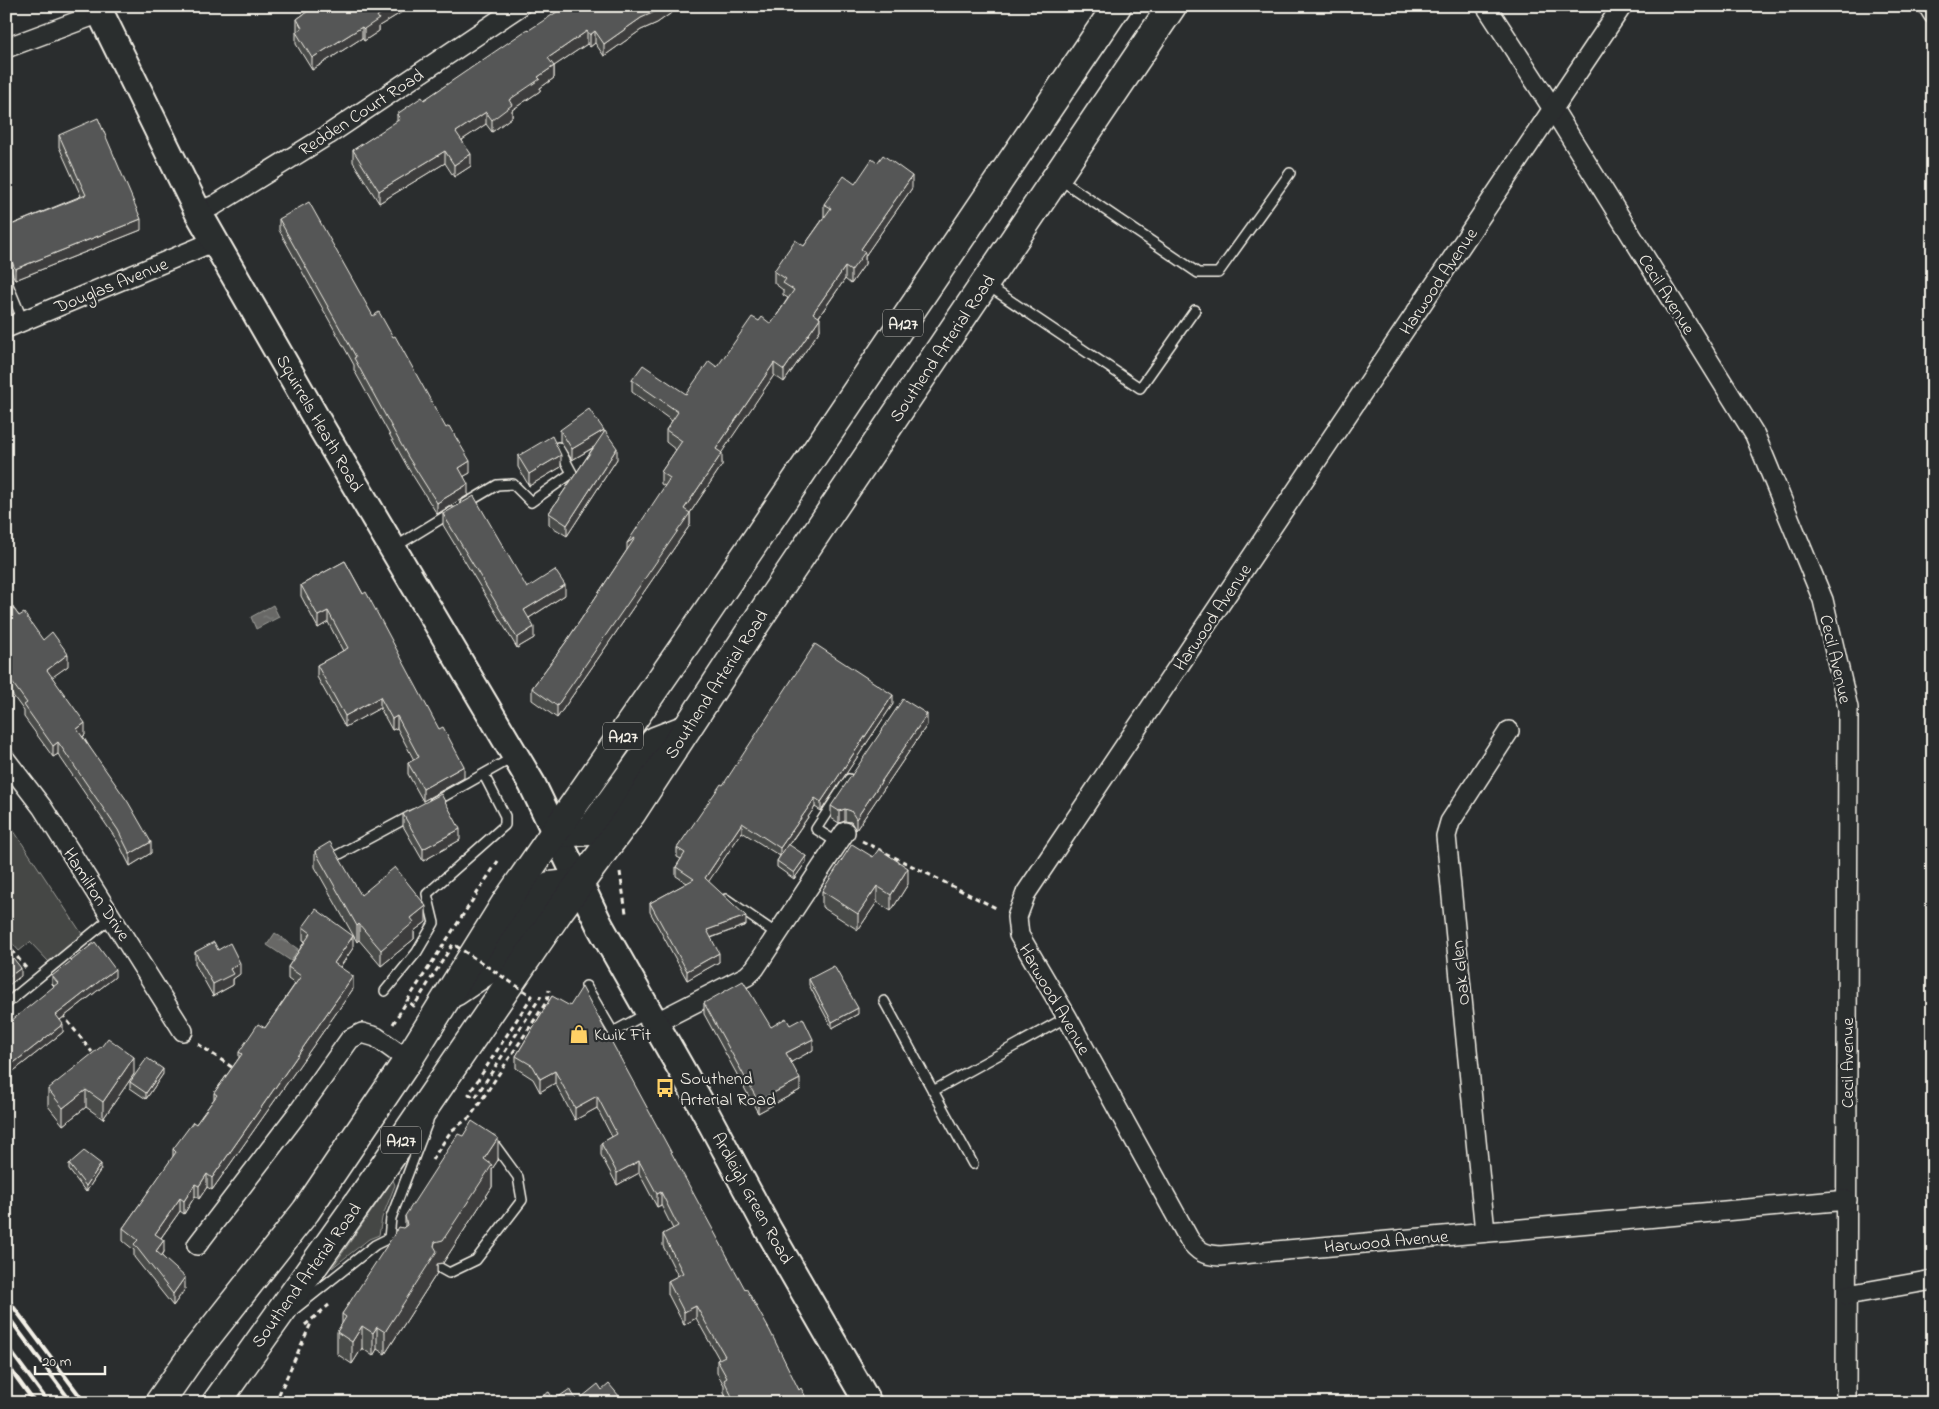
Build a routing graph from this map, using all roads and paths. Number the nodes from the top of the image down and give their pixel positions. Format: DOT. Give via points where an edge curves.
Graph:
graph roads {
  1 [pos="520,6"];
  2 [pos="1117,6"];
  3 [pos="1172,6"];
  4 [pos="1486,6"];
  5 [pos="1622,6"];
  6 [pos="1928,6"];
  7 [pos="98,9"];
  8 [pos="1933,14"];
  9 [pos="6,48"];
  10 [pos="1553,109"];
  11 [pos="1290,173"];
  12 [pos="1057,177"];
  13 [pos="198,212"];
  14 [pos="214,242"];
  15 [pos="6,280"];
  16 [pos="986,284"];
  17 [pos="1195,310"];
  18 [pos="15,325"];
  19 [pos="558,447"];
  20 [pos="392,548"];
  21 [pos="686,729"];
  22 [pos="1509,731"];
  23 [pos="514,757"];
  24 [pos="6,760"];
  25 [pos="854,772"];
  26 [pos="484,775"];
  27 [pos="556,833"];
  28 [pos="841,838"];
  29 [pos="336,856"];
  30 [pos="498,861"];
  31 [pos="580,883"];
  32 [pos="722,896"];
  33 [pos="113,917"];
  34 [pos="1017,917"];
  35 [pos="777,934"];
  36 [pos="6,943"];
  37 [pos="35,980"];
  38 [pos="586,986"];
  39 [pos="549,990"];
  40 [pos="385,991"];
  41 [pos="541,996"];
  42 [pos="448,997"];
  43 [pos="408,1001"];
  44 [pos="884,1001"];
  45 [pos="6,1004"];
  46 [pos="1067,1017"];
  47 [pos="652,1018"];
  48 [pos="183,1031"];
  49 [pos="388,1032"];
  50 [pos="92,1052"];
  51 [pos="408,1060"];
  52 [pos="241,1074"];
  53 [pos="446,1074"];
  54 [pos="933,1091"];
  55 [pos="483,1129"];
  56 [pos="430,1164"];
  57 [pos="973,1164"];
  58 [pos="1847,1200"];
  59 [pos="1485,1232"];
  60 [pos="389,1238"];
  61 [pos="400,1243"];
  62 [pos="197,1245"];
  63 [pos="440,1268"];
  64 [pos="1933,1280"];
  65 [pos="1847,1295"];
  66 [pos="332,1303"];
  67 [pos="268,1328"];
  68 [pos="218,1399"];
  69 [pos="159,1403"];
  70 [pos="275,1403"];
  71 [pos="868,1403"];
  72 [pos="1846,1403"];
  1 -- 13 [label="street, Redden Court Road" via="328,135 215,205"];
  2 -- 27 [label="highway, A127"];
  3 -- 12 [label="highway, Southend Arterial Road / A127"];
  4 -- 10 [label="street, Cecil Avenue"];
  5 -- 10 [label="street, Harwood Avenue"];
  6 -- 8 [label="street"];
  7 -- 9 [label="street"];
  7 -- 13 [label="street, Squirrels Heath Road"];
  10 -- 34 [label="street, Harwood Avenue" via="1026,893"];
  10 -- 58 [label="street, Cecil Avenue" via="1755,435 1823,600 1848,708"];
  11 -- 12 [label="lane" via="1218,273 1198,273"];
  12 -- 16 [label="highway, Southend Arterial Road / A127"];
  13 -- 14 [label="street, Squirrels Heath Road"];
  14 -- 18 [label="street, Douglas Avenue"];
  14 -- 20 [label="street, Squirrels Heath Road"];
  15 -- 18 [label="lane"];
  16 -- 17 [label="lane" via="1140,388"];
  16 -- 21 [label="highway, Southend Arterial Road / A127"];
  19 -- 20 [label="lane" via="572,473 532,502 513,484 497,485"];
  20 -- 23 [label="street, Squirrels Heath Road"];
  21 -- 27 [label="highway, A127" via="655,741 590,831"];
  21 -- 31 [label="highway, Southend Arterial Road / A127" via="631,814"];
  22 -- 59 [label="street, Oak Glen" via="1450,822 1446,836"];
  23 -- 26 [label="lane"];
  23 -- 27 [label="street, Squirrels Heath Road" via="532,784"];
  24 -- 33 [label="street, Hamilton Drive" via="42,807"];
  25 -- 28 [label="lane" via="816,828"];
  26 -- 29 [label="lane"];
  26 -- 40 [label="lane" via="506,816 505,825 426,894 434,923 417,952"];
  27 -- 31 [label="street, Ardleigh Green Road"];
  27 -- 42 [label="highway, A127" via="507,901"];
  28 -- 34 [label="path"];
  28 -- 35 [label="street"];
  30 -- 43 [label="path, bridge"];
  31 -- 42 [label="highway, A127" via="550,886 489,969"];
  31 -- 47 [label="street, Ardleigh Green Road" via="600,926"];
  31 -- 53 [label="highway, Southend Arterial Road / A127"];
  32 -- 35 [label="lane"];
  33 -- 37 [label="lane"];
  33 -- 48 [label="street, Hamilton Drive"];
  34 -- 46 [label="street, Harwood Avenue" via="1019,935"];
  35 -- 47 [label="street" via="747,976"];
  36 -- 37 [label="path"];
  37 -- 45 [label="lane"];
  37 -- 50 [label="path"];
  38 -- 47 [label="lane" via="613,1032"];
  39 -- 56 [label="path" via="547,1001 480,1104 470,1117 451,1131"];
  41 -- 43 [label="path, bridge" via="475,1098 469,1094 532,996 453,944 414,1006"];
  42 -- 51 [label="highway, A127"];
  43 -- 49 [label="path"];
  44 -- 54 [label="lane"];
  46 -- 54 [label="lane"];
  46 -- 59 [label="street, Harwood Avenue" via="1189,1239 1206,1255"];
  47 -- 71 [label="street, Ardleigh Green Road"];
  48 -- 52 [label="path"];
  51 -- 62 [label="street" via="376,1037 362,1033 350,1039"];
  51 -- 69 [label="highway, A127" via="306,1211 191,1356"];
  53 -- 60 [label="lane" via="391,1218"];
  53 -- 67 [label="highway, Southend Arterial Road / A127"];
  54 -- 57 [label="lane"];
  55 -- 63 [label="lane" via="518,1177 522,1200 476,1260 449,1273"];
  58 -- 59 [label="street, Harwood Avenue"];
  58 -- 65 [label="street, Cecil Avenue"];
  60 -- 61 [label="lane"];
  60 -- 67 [label="lane" via="374,1246 311,1298"];
  64 -- 65 [label="street"];
  65 -- 72 [label="street, Cecil Avenue"];
  66 -- 70 [label="path" via="313,1318"];
  67 -- 68 [label="highway, Southend Arterial Road / A127"];
}
